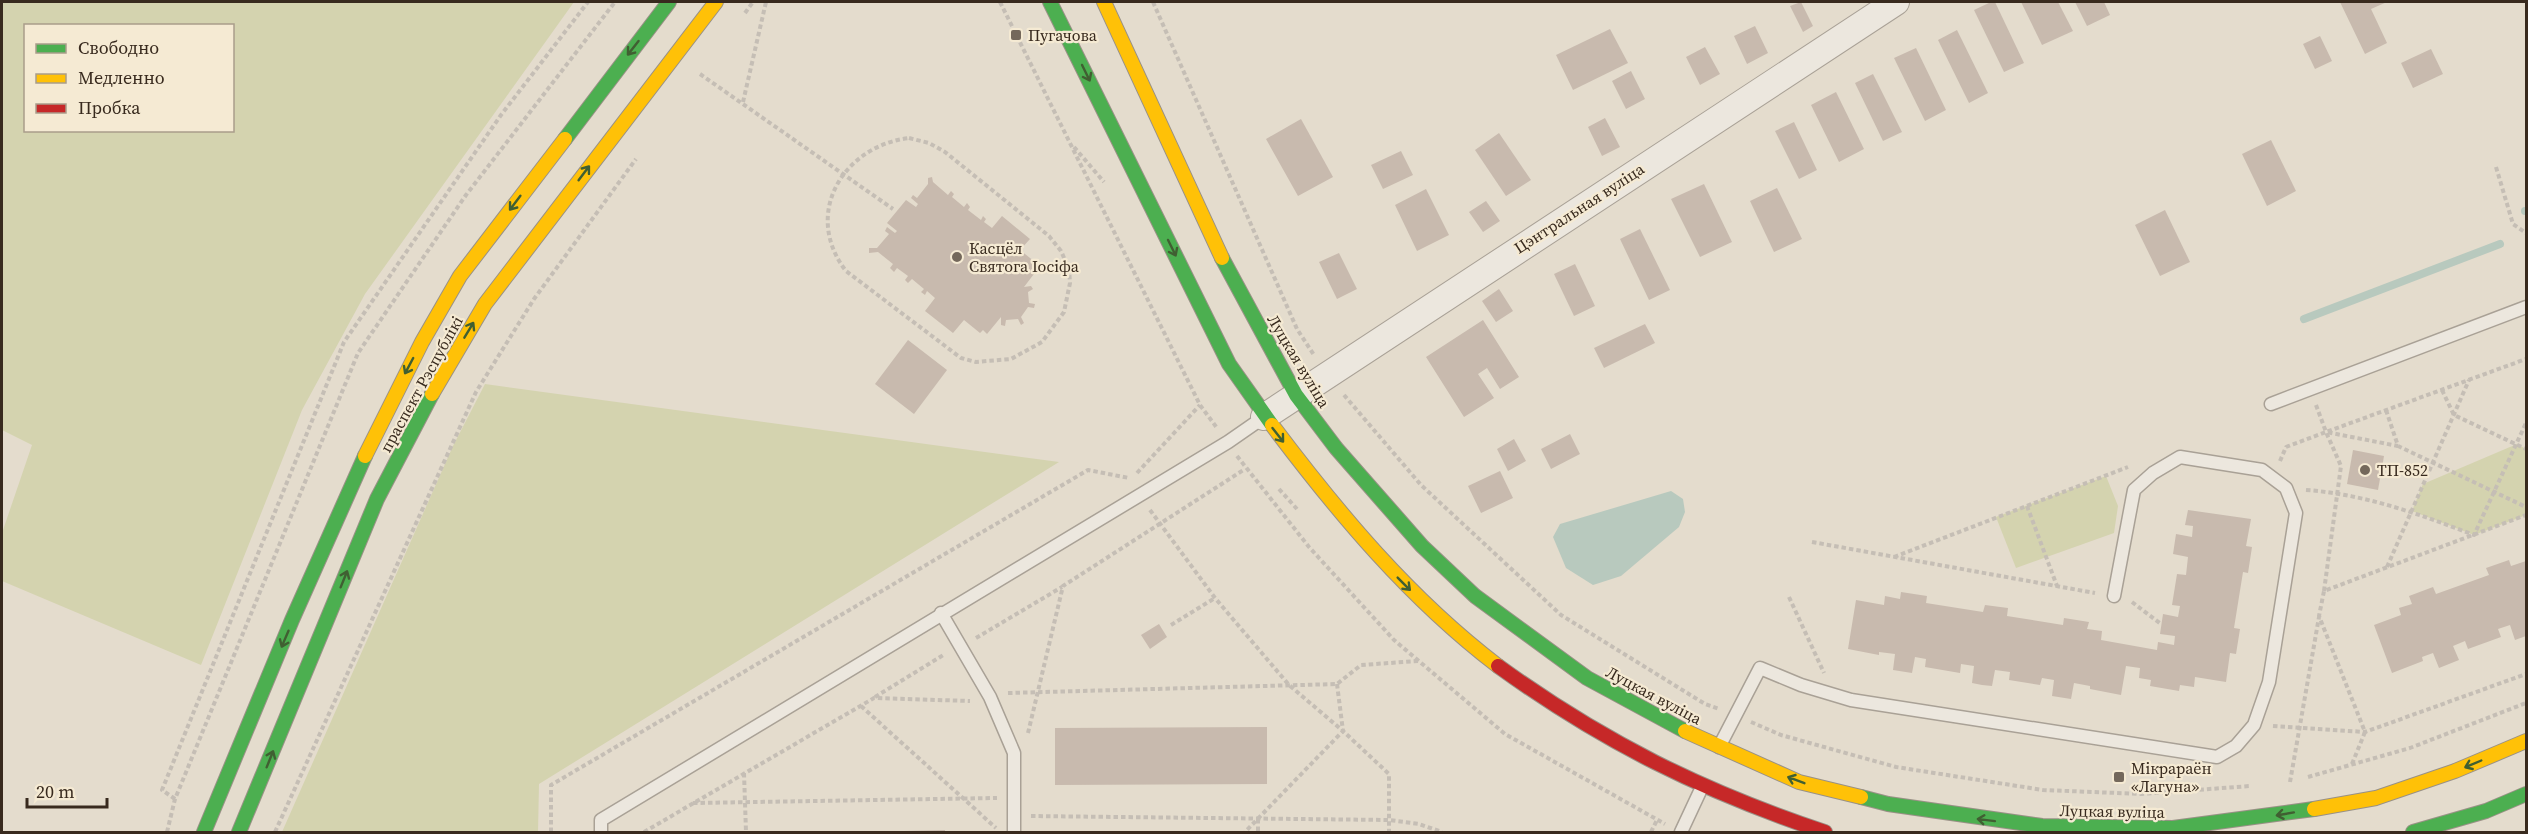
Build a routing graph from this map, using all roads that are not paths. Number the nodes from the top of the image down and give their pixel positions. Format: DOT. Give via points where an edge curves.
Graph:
graph roads {
  1 [pos="669,2"];
  2 [pos="716,2"];
  3 [pos="1050,2"];
  4 [pos="1104,2"];
  5 [pos="1896,2"];
  6 [pos="2526,307"];
  7 [pos="1296,395"];
  8 [pos="2271,404"];
  9 [pos="1264,417"];
  10 [pos="2114,596"];
  11 [pos="941,613"];
  12 [pos="2526,741"];
  13 [pos="1719,748"];
  14 [pos="261,780"];
  15 [pos="1703,786"];
  16 [pos="2526,794"];
  17 [pos="204,832"];
  18 [pos="240,832"];
  19 [pos="253,832"];
  20 [pos="601,832"];
  21 [pos="1014,832"];
  22 [pos="1681,832"];
  23 [pos="1825,832"];
  24 [pos="2413,832"];
  1 -- 17 [label="street, праспект Рэспублікі, one-way" via="460,276 432,322 327,539"];
  14 -- 2 [label="street, праспект Рэспублікі, one-way" via="377,499 418,416 485,304"];
  3 -- 9 [label="street, one-way" via="1229,364"];
  4 -- 7 [label="street, Луцкая вуліца" via="1200,215"];
  5 -- 7 [label="street, Цэнтральная вуліца"];
  6 -- 8 [label="lane"];
  7 -- 9 [label="street, Цэнтральная вуліца"];
  7 -- 13 [label="street, Луцкая вуліца" via="1336,448 1422,546 1476,596 1587,678"];
  9 -- 11 [label="lane"];
  9 -- 15 [label="street, one-way" via="1402,583 1451,629 1556,708 1614,744"];
  10 -- 13 [label="lane" via="2134,490 2153,473 2180,457 2262,470 2286,488 2296,513 2269,682 2254,725 2236,746 2217,757 1851,700 1760,668"];
  11 -- 20 [label="lane" via="601,820"];
  11 -- 21 [label="lane" via="990,697 1014,753"];
  12 -- 13 [label="street, Луцкая вуліца, one-way" via="2376,798 2172,828 2042,826 1888,804 1800,782"];
  14 -- 18 [label="street, праспект Рэспублікі"];
  14 -- 19 [label="lane"];
  15 -- 22 [label="lane"];
  15 -- 23 [label="street" via="1784,820"];
  16 -- 24 [label="street" via="2486,811"];
}
